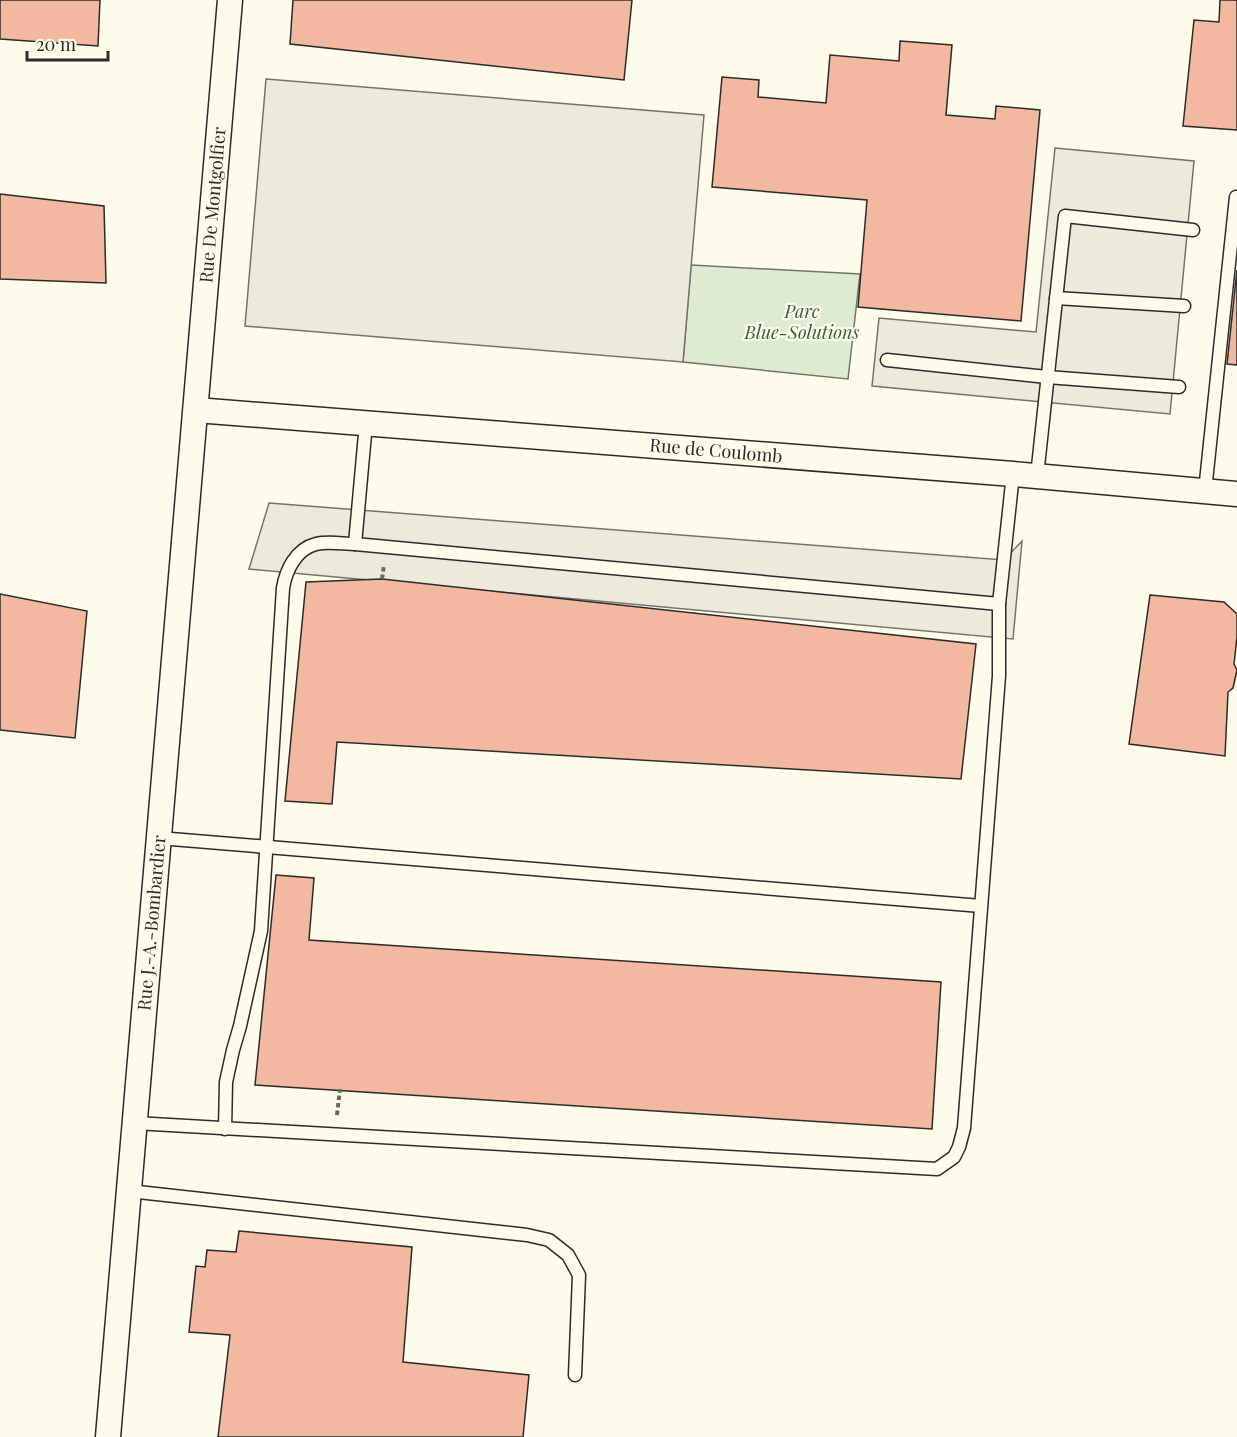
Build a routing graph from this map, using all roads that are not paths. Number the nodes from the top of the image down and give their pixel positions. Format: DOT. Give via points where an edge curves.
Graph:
graph roads {
  1 [pos="230,0"];
  2 [pos="1237,198"];
  3 [pos="1193,230"];
  4 [pos="1056,298"];
  5 [pos="1184,306"];
  6 [pos="886,360"];
  7 [pos="1047,377"];
  8 [pos="1179,387"];
  9 [pos="196,410"];
  10 [pos="366,423"];
  11 [pos="1013,474"];
  12 [pos="1037,476"];
  13 [pos="1205,491"];
  14 [pos="1237,494"];
  15 [pos="355,544"];
  16 [pos="999,604"];
  17 [pos="159,838"];
  18 [pos="267,847"];
  19 [pos="981,906"];
  20 [pos="135,1123"];
  21 [pos="225,1129"];
  22 [pos="129,1191"];
  23 [pos="575,1375"];
  24 [pos="108,1437"];
  1 -- 9 [label="street, Rue De Montgolfier"];
  2 -- 13 [label="lane"];
  3 -- 4 [label="lane" via="1065,216"];
  4 -- 5 [label="lane"];
  4 -- 7 [label="lane"];
  6 -- 7 [label="lane"];
  7 -- 8 [label="lane"];
  7 -- 12 [label="lane"];
  9 -- 10 [label="street, Rue de Coulomb"];
  9 -- 17 [label="street, Rue J.-A.-Bombardier"];
  10 -- 11 [label="street, Rue de Coulomb"];
  10 -- 15 [label="lane"];
  11 -- 12 [label="street, Rue de Coulomb"];
  11 -- 16 [label="lane"];
  12 -- 13 [label="street, Rue de Coulomb"];
  13 -- 14 [label="street, Rue de Coulomb"];
  15 -- 16 [label="lane"];
  15 -- 18 [label="lane" via="313,544 293,562 286,575"];
  16 -- 19 [label="lane" via="999,676"];
  17 -- 18 [label="lane"];
  17 -- 20 [label="street, Rue J.-A.-Bombardier"];
  18 -- 19 [label="lane"];
  18 -- 21 [label="lane" via="261,931 225,1082"];
  19 -- 21 [label="lane" via="964,1128 954,1157 937,1169"];
  20 -- 21 [label="lane"];
  20 -- 22 [label="street, Rue J.-A.-Bombardier"];
  22 -- 23 [label="lane" via="549,1240 568,1255 579,1275"];
  22 -- 24 [label="street, Rue J.-A.-Bombardier"];
}
